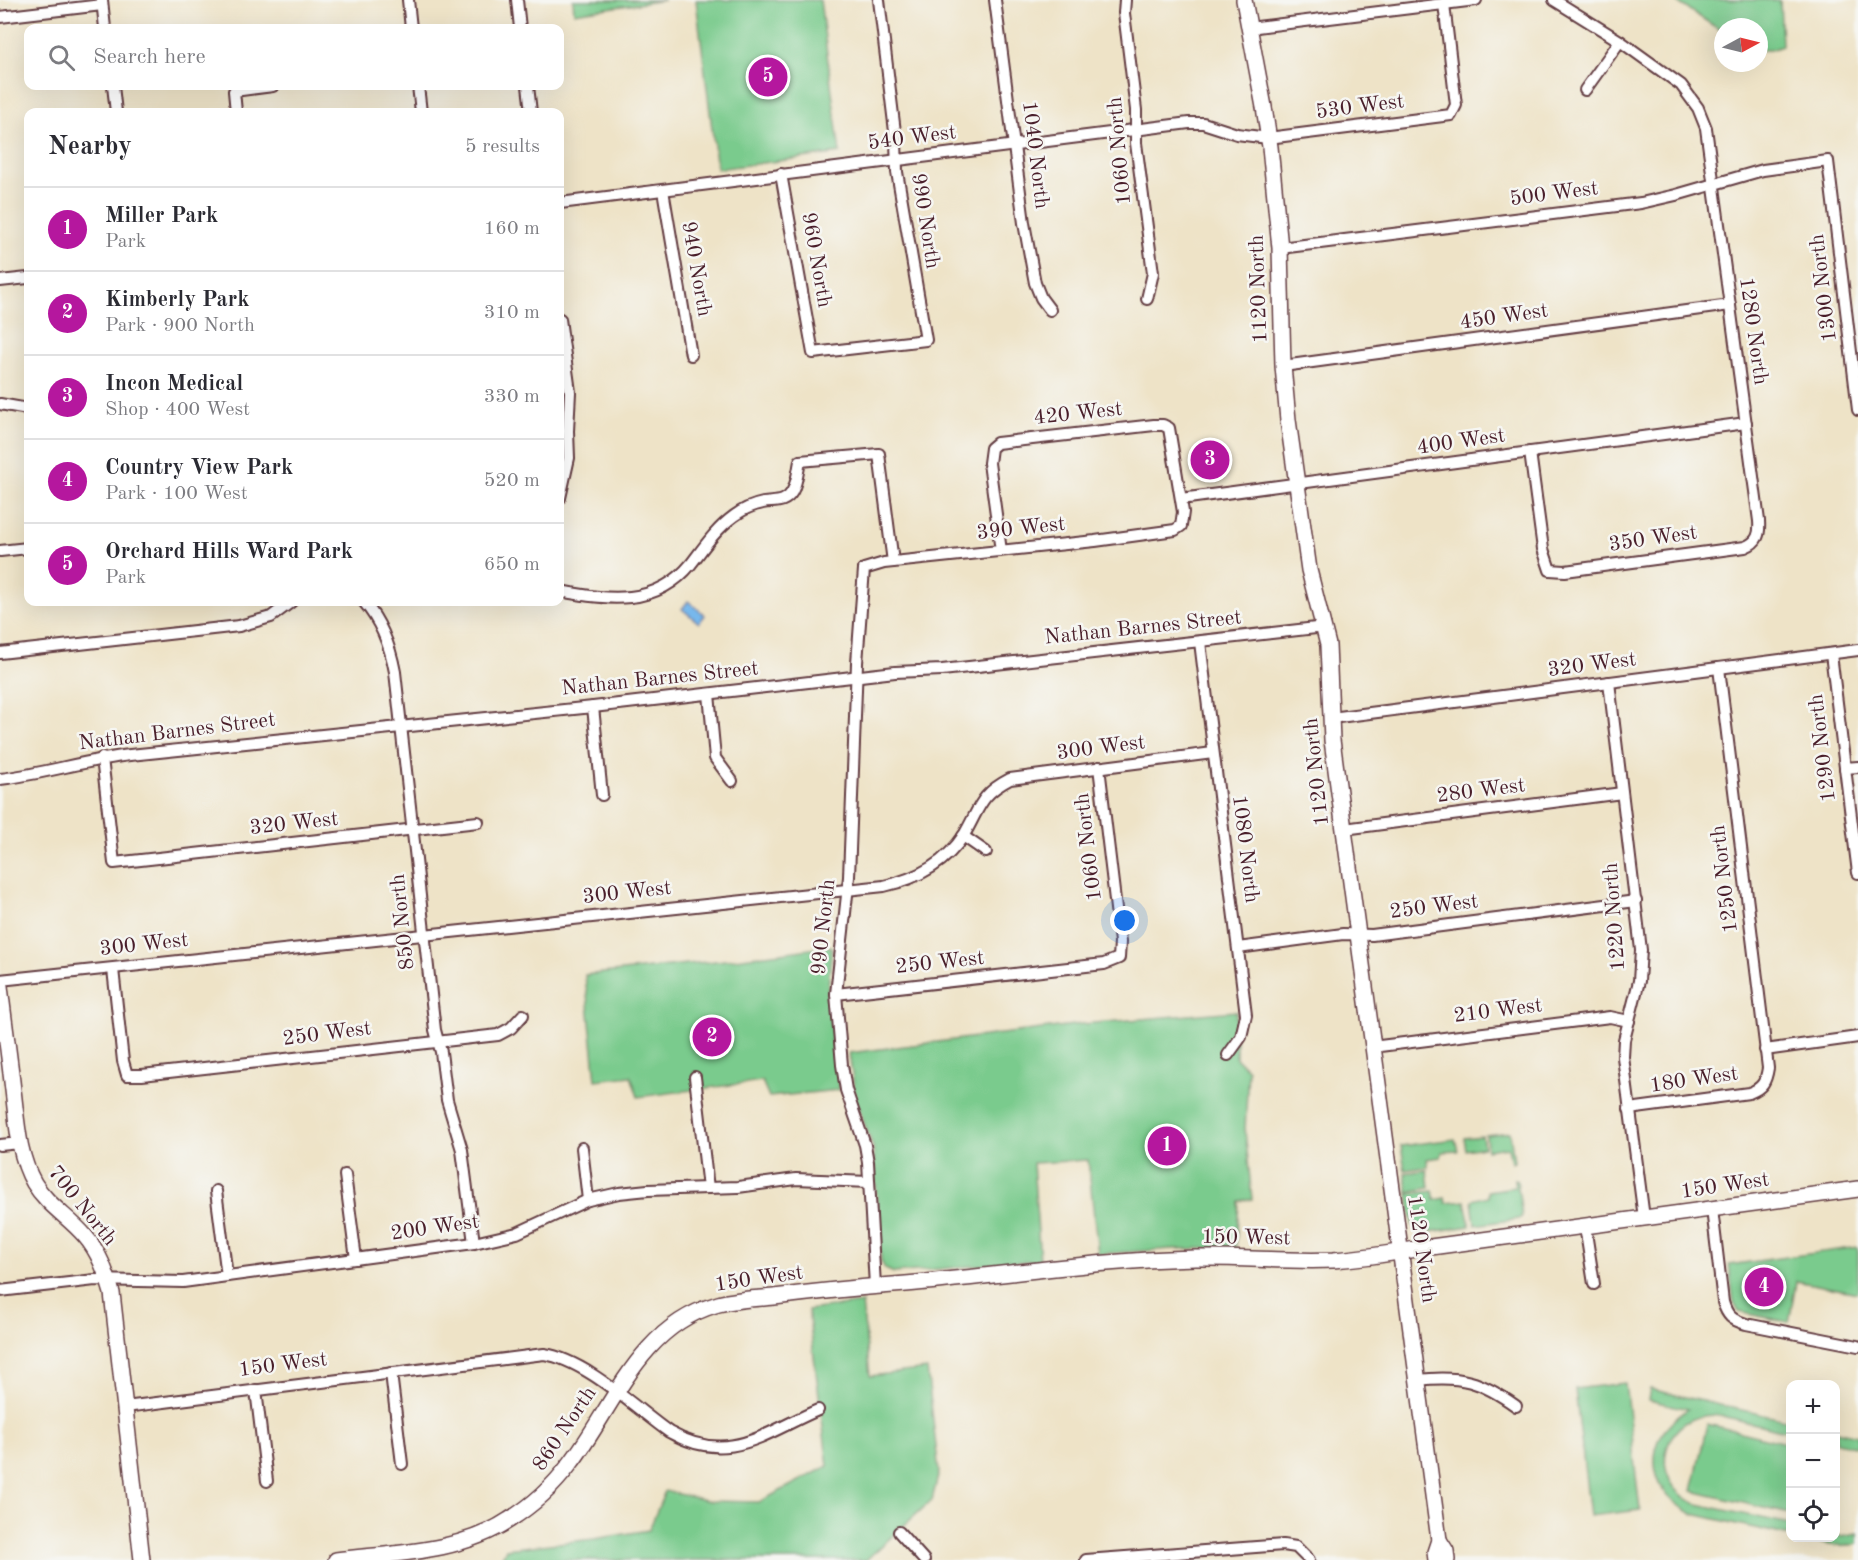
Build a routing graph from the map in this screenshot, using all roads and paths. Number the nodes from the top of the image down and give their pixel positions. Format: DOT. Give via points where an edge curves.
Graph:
graph roads {
  1 [pos="408,0"];
  2 [pos="517,0"];
  3 [pos="879,0"];
  4 [pos="995,0"];
  5 [pos="1125,0"];
  6 [pos="1244,0"];
  7 [pos="1476,0"];
  8 [pos="1554,0"];
  9 [pos="102,2"];
  10 [pos="1444,4"];
  11 [pos="0,17"];
  12 [pos="105,24"];
  13 [pos="411,24"];
  14 [pos="520,24"];
  15 [pos="1249,28"];
  16 [pos="1620,41"];
  17 [pos="113,90"];
  18 [pos="242,90"];
  19 [pos="418,90"];
  20 [pos="528,90"];
  21 [pos="1585,90"];
  22 [pos="116,108"];
  23 [pos="236,108"];
  24 [pos="421,108"];
  25 [pos="531,108"];
  26 [pos="1136,130"];
  27 [pos="1269,138"];
  28 [pos="1014,146"];
  29 [pos="897,160"];
  30 [pos="1828,161"];
  31 [pos="780,174"];
  32 [pos="1714,184"];
  33 [pos="663,190"];
  34 [pos="564,202"];
  35 [pos="1280,248"];
  36 [pos="24,278"];
  37 [pos="0,281"];
  38 [pos="1147,299"];
  39 [pos="1730,305"];
  40 [pos="1050,310"];
  41 [pos="564,348"];
  42 [pos="813,353"];
  43 [pos="691,355"];
  44 [pos="1282,366"];
  45 [pos="0,404"];
  46 [pos="24,408"];
  47 [pos="1858,410"];
  48 [pos="1746,423"];
  49 [pos="1530,452"];
  50 [pos="564,480"];
  51 [pos="1296,484"];
  52 [pos="1181,499"];
  53 [pos="1758,538"];
  54 [pos="24,548"];
  55 [pos="0,551"];
  56 [pos="1000,551"];
  57 [pos="892,562"];
  58 [pos="864,569"];
  59 [pos="564,592"];
  60 [pos="285,606"];
  61 [pos="366,606"];
  62 [pos="1325,627"];
  63 [pos="1200,642"];
  64 [pos="1858,650"];
  65 [pos="0,653"];
  66 [pos="1832,654"];
  67 [pos="1719,668"];
  68 [pos="857,677"];
  69 [pos="1609,682"];
  70 [pos="709,694"];
  71 [pos="593,707"];
  72 [pos="1331,718"];
  73 [pos="401,726"];
  74 [pos="1213,753"];
  75 [pos="102,758"];
  76 [pos="1858,766"];
  77 [pos="1099,767"];
  78 [pos="1845,768"];
  79 [pos="0,779"];
  80 [pos="732,782"];
  81 [pos="1623,792"];
  82 [pos="602,795"];
  83 [pos="478,822"];
  84 [pos="1344,829"];
  85 [pos="413,830"];
  86 [pos="963,836"];
  87 [pos="986,852"];
  88 [pos="1858,873"];
  89 [pos="849,889"];
  90 [pos="1636,901"];
  91 [pos="424,934"];
  92 [pos="1358,934"];
  93 [pos="1238,948"];
  94 [pos="1119,958"];
  95 [pos="113,969"];
  96 [pos="0,980"];
  97 [pos="0,986"];
  98 [pos="836,994"];
  99 [pos="524,1015"];
  100 [pos="1629,1021"];
  101 [pos="1858,1037"];
  102 [pos="438,1041"];
  103 [pos="1372,1047"];
  104 [pos="1765,1050"];
  105 [pos="1228,1055"];
  106 [pos="695,1077"];
  107 [pos="1763,1085"];
  108 [pos="1629,1109"];
  109 [pos="20,1143"];
  110 [pos="0,1145"];
  111 [pos="582,1148"];
  112 [pos="345,1175"];
  113 [pos="869,1182"];
  114 [pos="708,1188"];
  115 [pos="1858,1189"];
  116 [pos="216,1191"];
  117 [pos="588,1200"];
  118 [pos="1712,1209"];
  119 [pos="1644,1218"];
  120 [pos="1586,1226"];
  121 [pos="474,1243"];
  122 [pos="1401,1251"];
  123 [pos="356,1259"];
  124 [pos="227,1276"];
  125 [pos="108,1281"];
  126 [pos="1594,1284"];
  127 [pos="875,1286"];
  128 [pos="0,1291"];
  129 [pos="1858,1347"];
  130 [pos="647,1351"];
  131 [pos="391,1373"];
  132 [pos="1418,1380"];
  133 [pos="256,1390"];
  134 [pos="616,1392"];
  135 [pos="1516,1406"];
  136 [pos="125,1407"];
  137 [pos="818,1410"];
  138 [pos="402,1464"];
  139 [pos="267,1481"];
  140 [pos="899,1532"];
  141 [pos="1439,1540"];
  142 [pos="1203,1556"];
  143 [pos="1306,1556"];
  144 [pos="142,1560"];
  145 [pos="336,1560"];
  146 [pos="924,1560"];
  147 [pos="1086,1560"];
  148 [pos="1436,1560"];
  149 [pos="1447,1560"];
  1 -- 13 [label="street"];
  2 -- 14 [label="street"];
  3 -- 29 [label="street, 990 North"];
  4 -- 28 [label="street, 1040 North"];
  5 -- 26 [label="street, 1060 North"];
  6 -- 15 [label="street, 1120 North"];
  7 -- 10 [label="street"];
  8 -- 16 [label="street, 1280 North"];
  9 -- 11 [label="street"];
  9 -- 12 [label="street"];
  10 -- 15 [label="street"];
  10 -- 27 [label="street, 530 West" via="1456,105 1451,115"];
  15 -- 27 [label="street, 1120 North"];
  16 -- 21 [label="street"];
  16 -- 32 [label="street, 1280 North" via="1681,85 1698,108 1706,128"];
  17 -- 22 [label="street"];
  18 -- 23 [label="street" via="234,91"];
  19 -- 24 [label="street"];
  20 -- 25 [label="street"];
  26 -- 27 [label="street, 540 West" via="1203,123 1237,134"];
  26 -- 28 [label="street, 540 West"];
  26 -- 38 [label="street, 1060 North" via="1153,273"];
  27 -- 35 [label="street, 1120 North"];
  28 -- 29 [label="street, 540 West"];
  28 -- 40 [label="street, 1040 North" via="1035,283"];
  29 -- 31 [label="street, 540 West"];
  29 -- 42 [label="street, 990 North" via="926,340"];
  30 -- 32 [label="street, 500 West" via="1762,170"];
  30 -- 47 [label="street, 1300 North"];
  31 -- 33 [label="street, 540 West"];
  31 -- 42 [label="street, 960 North"];
  32 -- 35 [label="street, 500 West" via="1641,203"];
  32 -- 39 [label="street, 1280 North"];
  33 -- 34 [label="street, 540 West"];
  33 -- 43 [label="street, 940 North"];
  35 -- 44 [label="street, 1120 North"];
  36 -- 37 [label="street"];
  39 -- 44 [label="street, 450 West"];
  39 -- 48 [label="street, 1280 North"];
  41 -- 50 [label="street" via="570,392 569,458"];
  44 -- 51 [label="street, 1120 North"];
  45 -- 46 [label="street"];
  48 -- 49 [label="street, 400 West"];
  48 -- 53 [label="street, 1280 North" via="1760,521"];
  49 -- 51 [label="street, 400 West"];
  49 -- 53 [label="street, 350 West" via="1543,549 1550,570 1745,547"];
  51 -- 52 [label="street, 400 West"];
  51 -- 62 [label="street, 1120 North" via="1309,570"];
  52 -- 56 [label="street, 390 West" via="1181,526 1168,532"];
  52 -- 56 [label="street, 420 West" via="1169,428 1163,425 997,443 991,448 989,463"];
  54 -- 55 [label="street"];
  56 -- 57 [label="street, 390 West"];
  57 -- 58 [label="street, 390 West"];
  57 -- 59 [label="street" via="879,454 800,461 788,497 753,506 734,516 669,586 641,596 616,598"];
  58 -- 68 [label="street, 990 North"];
  60 -- 65 [label="street" via="270,617 239,626"];
  61 -- 73 [label="street, 850 North" via="381,626 392,657"];
  62 -- 63 [label="street, Nathan Barnes Street"];
  62 -- 72 [label="street, 1120 North"];
  63 -- 68 [label="street, Nathan Barnes Street"];
  63 -- 74 [label="street, 1080 North"];
  64 -- 66 [label="street, 320 West"];
  66 -- 67 [label="street, 320 West"];
  66 -- 78 [label="street, 1290 North"];
  67 -- 69 [label="street, 320 West"];
  67 -- 104 [label="street, 1250 North"];
  68 -- 70 [label="street, Nathan Barnes Street"];
  68 -- 89 [label="street, 990 North"];
  69 -- 72 [label="street, 320 West"];
  69 -- 81 [label="street, 1220 North"];
  70 -- 71 [label="street, Nathan Barnes Street"];
  70 -- 80 [label="street" via="716,758"];
  71 -- 73 [label="street, Nathan Barnes Street"];
  71 -- 82 [label="street"];
  72 -- 84 [label="street, 1120 North"];
  73 -- 75 [label="street, Nathan Barnes Street"];
  73 -- 85 [label="street, 850 North"];
  74 -- 77 [label="street, 300 West"];
  74 -- 93 [label="street, 1080 North"];
  75 -- 79 [label="street, Nathan Barnes Street"];
  75 -- 85 [label="street, 320 West" via="114,863"];
  76 -- 78 [label="street"];
  77 -- 86 [label="street, 300 West" via="1004,782 987,794"];
  77 -- 94 [label="street, 1060 North"];
  78 -- 88 [label="street, 1290 North"];
  81 -- 84 [label="street, 280 West"];
  81 -- 90 [label="street, 1220 North"];
  83 -- 85 [label="street, 320 West"];
  84 -- 92 [label="street, 1120 North"];
  85 -- 91 [label="street, 850 North"];
  86 -- 87 [label="street"];
  86 -- 89 [label="street, 300 West" via="943,859 912,878 884,886"];
  89 -- 91 [label="street, 300 West"];
  89 -- 98 [label="street, 990 North"];
  90 -- 92 [label="street, 250 West"];
  90 -- 100 [label="street, 1220 North" via="1641,950"];
  91 -- 95 [label="street, 300 West"];
  91 -- 102 [label="street, 850 North"];
  92 -- 93 [label="street, 250 West"];
  92 -- 103 [label="street, 1120 North"];
  93 -- 105 [label="street, 1080 North" via="1246,1015 1241,1037"];
  94 -- 98 [label="street, 250 West" via="1104,964"];
  95 -- 96 [label="street, 300 West"];
  95 -- 102 [label="street, 250 West" via="127,1075"];
  97 -- 109 [label="street, 700 North"];
  98 -- 113 [label="street, 990 North" via="846,1090 865,1145"];
  99 -- 102 [label="street, 250 West" via="498,1035"];
  100 -- 103 [label="street, 210 West" via="1610,1017"];
  100 -- 108 [label="street, 1220 North" via="1623,1058"];
  101 -- 104 [label="street"];
  102 -- 121 [label="street, 850 North" via="447,1100 462,1150"];
  103 -- 122 [label="street, 1120 North"];
  104 -- 107 [label="street, 1250 North" via="1768,1068"];
  106 -- 114 [label="street"];
  107 -- 108 [label="street, 180 West" via="1749,1093"];
  108 -- 119 [label="street, 1220 North"];
  109 -- 110 [label="street"];
  109 -- 125 [label="street, 700 North" via="35,1185 85,1235 100,1258"];
  111 -- 117 [label="street"];
  112 -- 123 [label="street"];
  113 -- 114 [label="street, 200 West" via="796,1179"];
  113 -- 127 [label="street, 990 North"];
  114 -- 117 [label="street, 200 West" via="630,1191"];
  115 -- 118 [label="street, 150 West"];
  116 -- 124 [label="street"];
  117 -- 121 [label="street, 200 West" via="517,1233"];
  118 -- 119 [label="street, 150 West"];
  118 -- 129 [label="street" via="1723,1302 1732,1319"];
  119 -- 120 [label="street, 150 West"];
  120 -- 122 [label="street, 150 West"];
  120 -- 126 [label="street"];
  121 -- 123 [label="street, 200 West"];
  122 -- 127 [label="street, 150 West" via="1327,1260 1135,1261"];
  122 -- 132 [label="street, 1120 North"];
  123 -- 124 [label="street, 200 West"];
  124 -- 125 [label="street, 200 West" via="172,1283"];
  125 -- 128 [label="street, 200 West"];
  125 -- 136 [label="street, 700 North"];
  127 -- 130 [label="street, 150 West" via="716,1305 672,1326"];
  130 -- 134 [label="street, 860 North"];
  131 -- 133 [label="street, 150 West"];
  131 -- 134 [label="street, 150 West" via="544,1354 564,1360"];
  131 -- 138 [label="street"];
  132 -- 135 [label="street" via="1442,1377 1468,1381 1495,1391"];
  132 -- 141 [label="street, 1120 North"];
  133 -- 136 [label="street, 150 West"];
  133 -- 139 [label="street"];
  134 -- 137 [label="street, 150 West" via="679,1438 712,1446 747,1444"];
  134 -- 145 [label="street, 860 North" via="555,1484 508,1521 456,1543"];
  136 -- 144 [label="street, 700 North"];
  140 -- 146 [label="street"];
  141 -- 148 [label="street, 1120 North"];
  141 -- 149 [label="street, 1120 North"];
  142 -- 143 [label="street" via="1283,1545 1296,1547"];
  142 -- 147 [label="street"];
}
